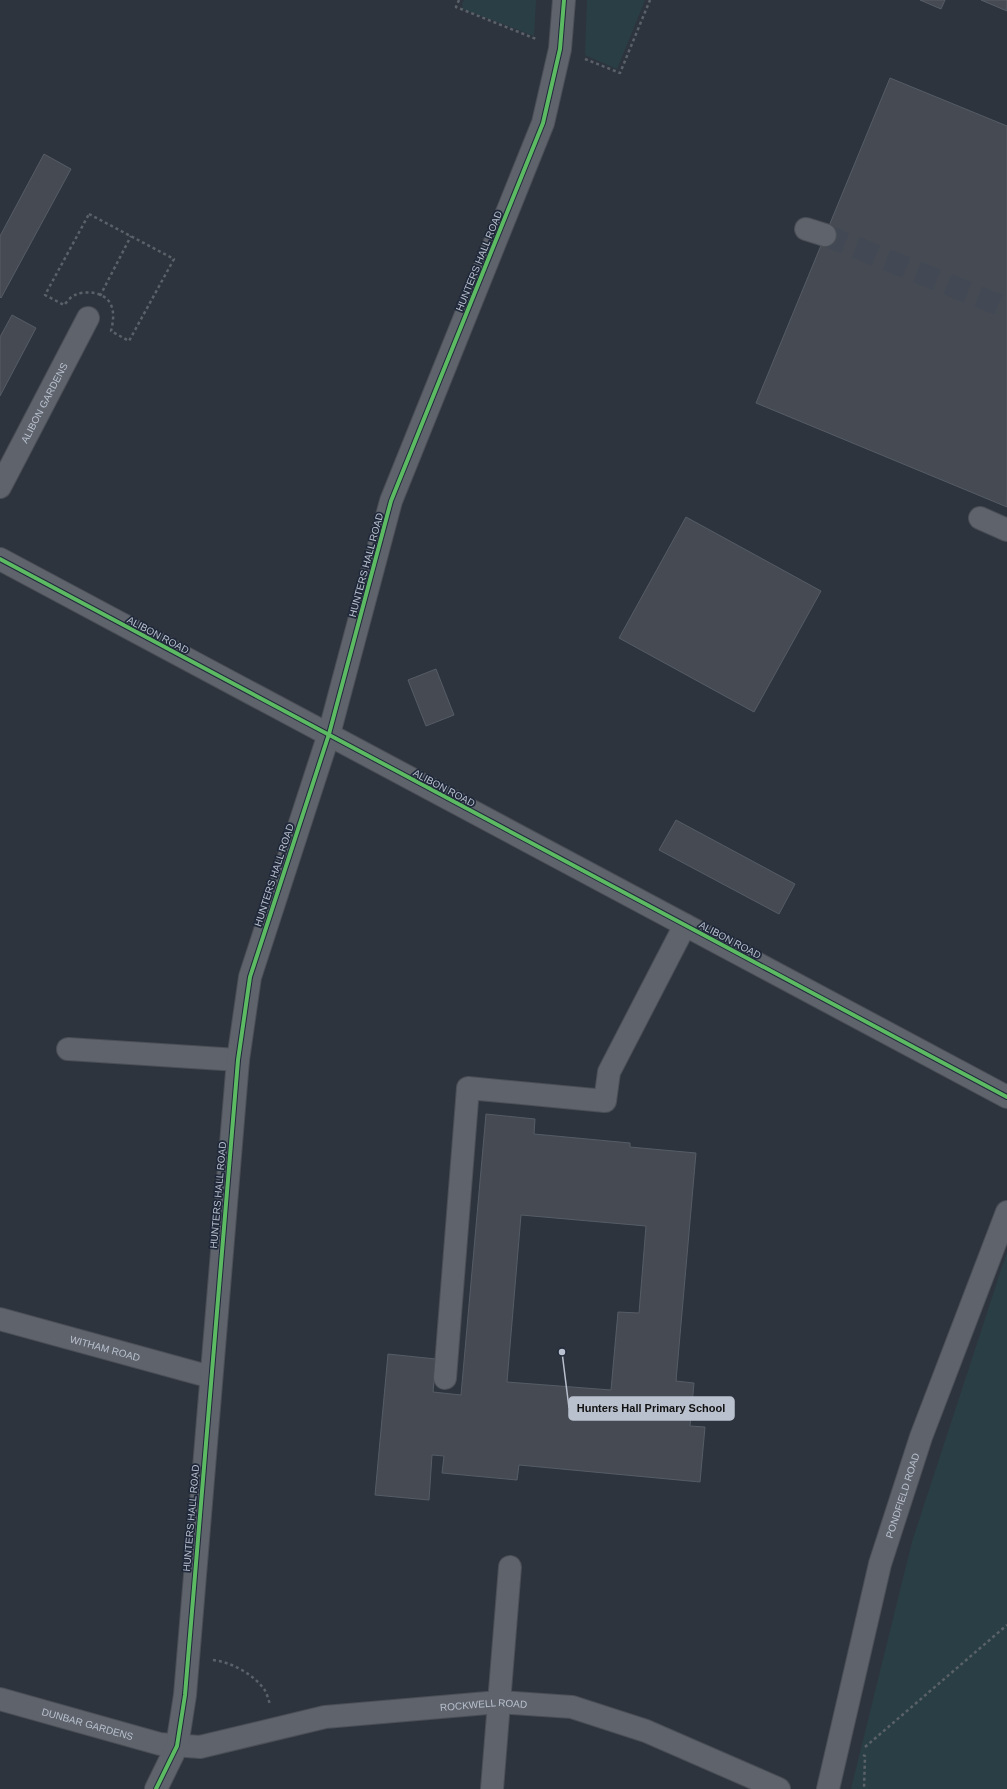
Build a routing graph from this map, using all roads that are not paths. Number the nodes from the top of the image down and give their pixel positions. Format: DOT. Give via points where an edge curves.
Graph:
graph roads {
  1 [pos="564,0"];
  2 [pos="88,318"];
  3 [pos="0,487"];
  4 [pos="980,518"];
  5 [pos="1007,530"];
  6 [pos="0,559"];
  7 [pos="329,734"];
  8 [pos="685,925"];
  9 [pos="68,1049"];
  10 [pos="238,1060"];
  11 [pos="1007,1097"];
  12 [pos="1007,1212"];
  13 [pos="0,1319"];
  14 [pos="211,1377"];
  15 [pos="445,1378"];
  16 [pos="510,1567"];
  17 [pos="0,1699"];
  18 [pos="498,1702"];
  19 [pos="177,1746"];
  20 [pos="156,1789"];
  21 [pos="492,1789"];
  22 [pos="779,1789"];
  23 [pos="828,1789"];
  1 -- 7 [label="street, HUNTERS HALL ROAD" via="560,49 543,123 391,501"];
  2 -- 3 [label="street, ALIBON GARDENS"];
  4 -- 5 [label="street"];
  6 -- 7 [label="street, ALIBON ROAD"];
  7 -- 8 [label="street, ALIBON ROAD"];
  7 -- 10 [label="street, HUNTERS HALL ROAD" via="250,978"];
  8 -- 11 [label="street, ALIBON ROAD"];
  8 -- 15 [label="street" via="609,1072 605,1101 468,1088"];
  9 -- 10 [label="street"];
  10 -- 14 [label="street, HUNTERS HALL ROAD"];
  12 -- 23 [label="street, PONDFIELD ROAD" via="921,1437 880,1564"];
  13 -- 14 [label="street, WITHAM ROAD"];
  14 -- 19 [label="street, HUNTERS HALL ROAD" via="185,1695"];
  16 -- 18 [label="street"];
  17 -- 19 [label="street, DUNBAR GARDENS" via="152,1742"];
  18 -- 19 [label="street, ROCKWELL ROAD" via="325,1716 200,1747"];
  18 -- 21 [label="street"];
  18 -- 22 [label="street, ROCKWELL ROAD" via="572,1707 646,1731"];
  19 -- 20 [label="street, HUNTERS HALL ROAD"];
}
